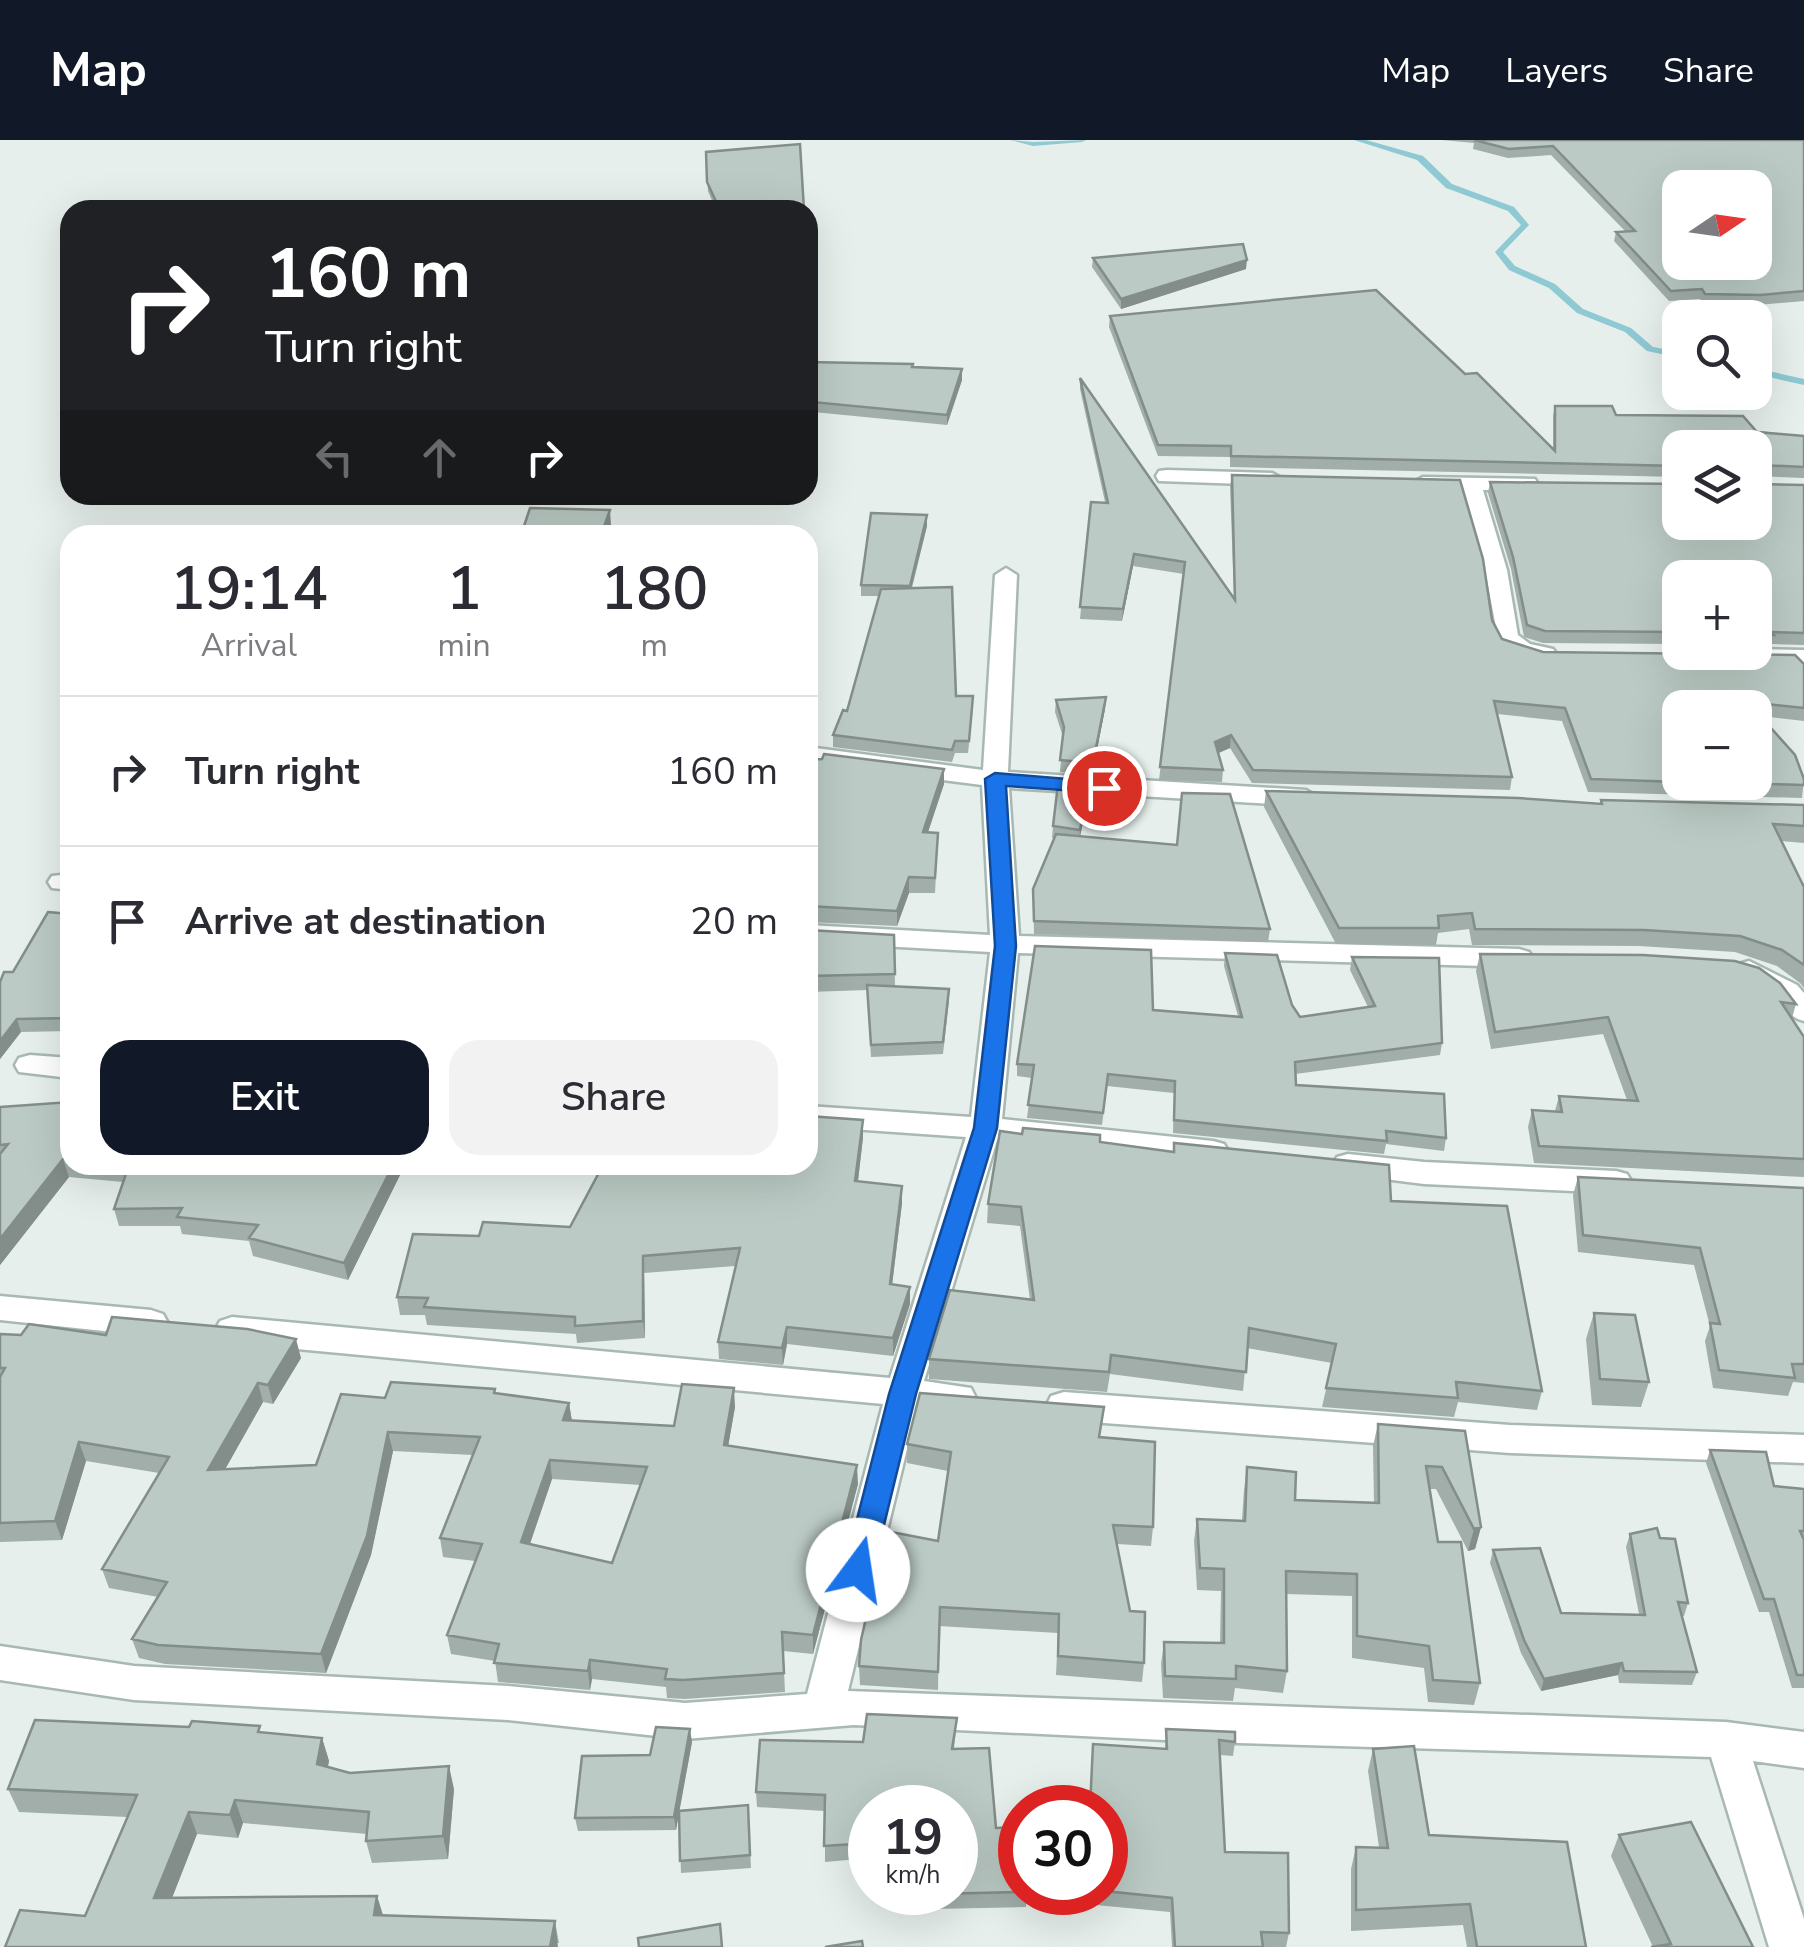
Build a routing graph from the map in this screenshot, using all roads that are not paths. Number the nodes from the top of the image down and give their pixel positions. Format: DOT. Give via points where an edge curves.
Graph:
graph roads {
  1 [pos="1167,476"];
  2 [pos="1300,480"];
  3 [pos="1395,482"];
  4 [pos="1470,484"];
  5 [pos="1547,484"];
  6 [pos="1006,575"];
  7 [pos="1560,654"];
  8 [pos="1772,657"];
  9 [pos="1804,657"];
  10 [pos="818,756"];
  11 [pos="995,779"];
  12 [pos="1336,798"];
  13 [pos="818,934"];
  14 [pos="1006,946"];
  15 [pos="1544,958"];
  16 [pos="1716,964"];
  17 [pos="1804,1012"];
  18 [pos="30,1066"];
  19 [pos="60,1068"];
  20 [pos="818,1117"];
  21 [pos="986,1128"];
  22 [pos="1252,1156"];
  23 [pos="1310,1162"];
  24 [pos="1652,1184"];
  25 [pos="0,1308"];
  26 [pos="903,1394"];
  27 [pos="1001,1401"];
  28 [pos="1040,1404"];
  29 [pos="1804,1448"];
  30 [pos="0,1663"];
  31 [pos="823,1710"];
  32 [pos="1726,1740"];
  33 [pos="1804,1750"];
  34 [pos="1791,1947"];
  1 -- 2 [label="street"];
  3 -- 4 [label="street"];
  4 -- 5 [label="street"];
  4 -- 7 [label="street" via="1496,570 1507,638 1523,650"];
  6 -- 11 [label="street"];
  8 -- 9 [label="street"];
  10 -- 11 [label="street"];
  11 -- 12 [label="street"];
  11 -- 14 [label="street"];
  13 -- 14 [label="street"];
  14 -- 15 [label="street"];
  14 -- 21 [label="street"];
  16 -- 17 [label="street" via="1766,976"];
  18 -- 19 [label="street"];
  20 -- 21 [label="street"];
  21 -- 22 [label="street"];
  21 -- 26 [label="street"];
  23 -- 24 [label="street"];
  25 -- 26 [label="street"];
  26 -- 27 [label="street"];
  26 -- 31 [label="street"];
  28 -- 29 [label="street" via="1510,1439"];
  30 -- 31 [label="street" via="134,1683 508,1703 684,1721"];
  31 -- 32 [label="street"];
  32 -- 33 [label="street"];
  32 -- 34 [label="street"];
}
